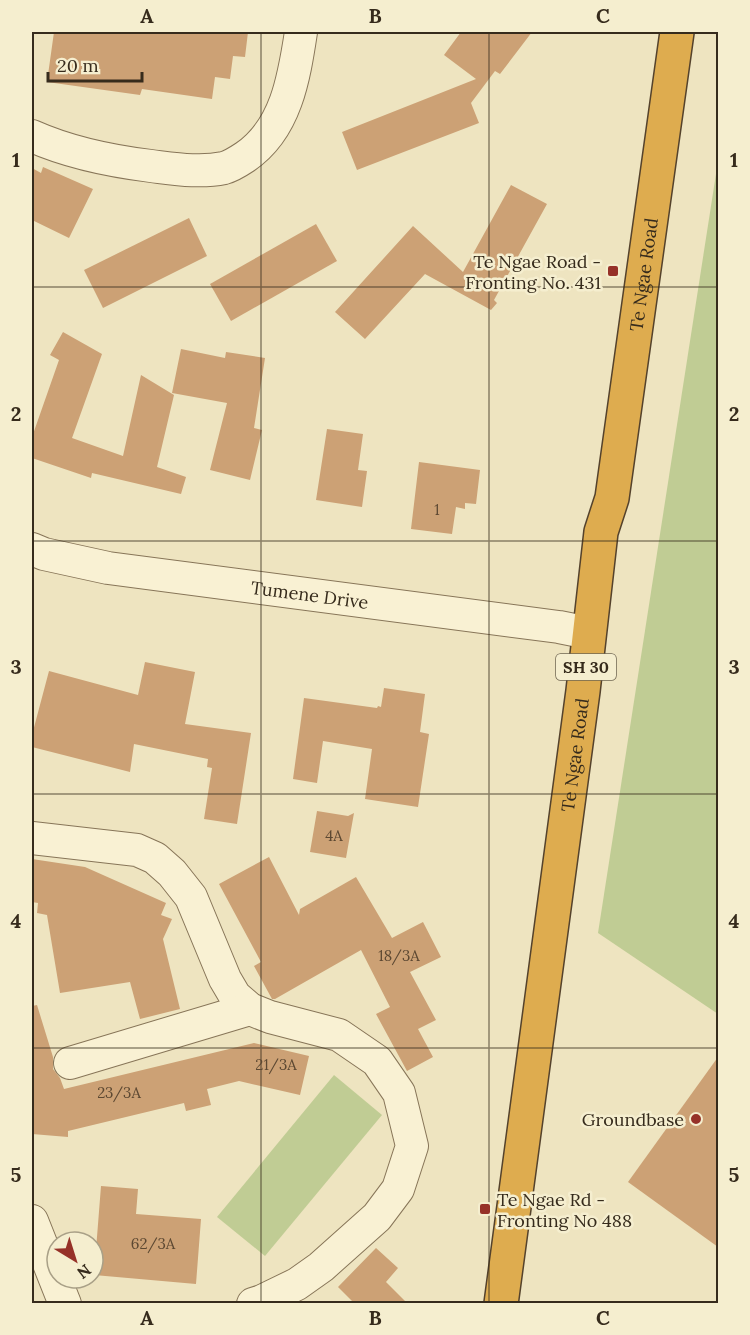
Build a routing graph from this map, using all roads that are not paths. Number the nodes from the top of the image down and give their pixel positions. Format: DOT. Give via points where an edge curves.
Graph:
graph roads {
  1 [pos="302,32"];
  2 [pos="677,32"];
  3 [pos="32,136"];
  4 [pos="32,549"];
  5 [pos="589,633"];
  6 [pos="32,838"];
  7 [pos="250,1009"];
  8 [pos="70,1063"];
  9 [pos="32,1221"];
  10 [pos="65,1304"];
  11 [pos="253,1304"];
  12 [pos="501,1304"];
  1 -- 3 [label="street" via="288,96 274,127 258,148 226,167 197,171 126,163 78,153"];
  2 -- 5 [label="highway, Te Ngae Road / SH 30" via="612,498 601,532"];
  4 -- 5 [label="street, Tumene Drive" via="108,568"];
  5 -- 12 [label="highway, Te Ngae Road / SH 30"];
  6 -- 7 [label="street" via="137,850 155,858 191,897 225,979 235,996"];
  7 -- 8 [label="street"];
  7 -- 11 [label="street" via="339,1035 377,1061 399,1093 412,1146 398,1189 377,1217 297,1284"];
  9 -- 10 [label="street"];
}
